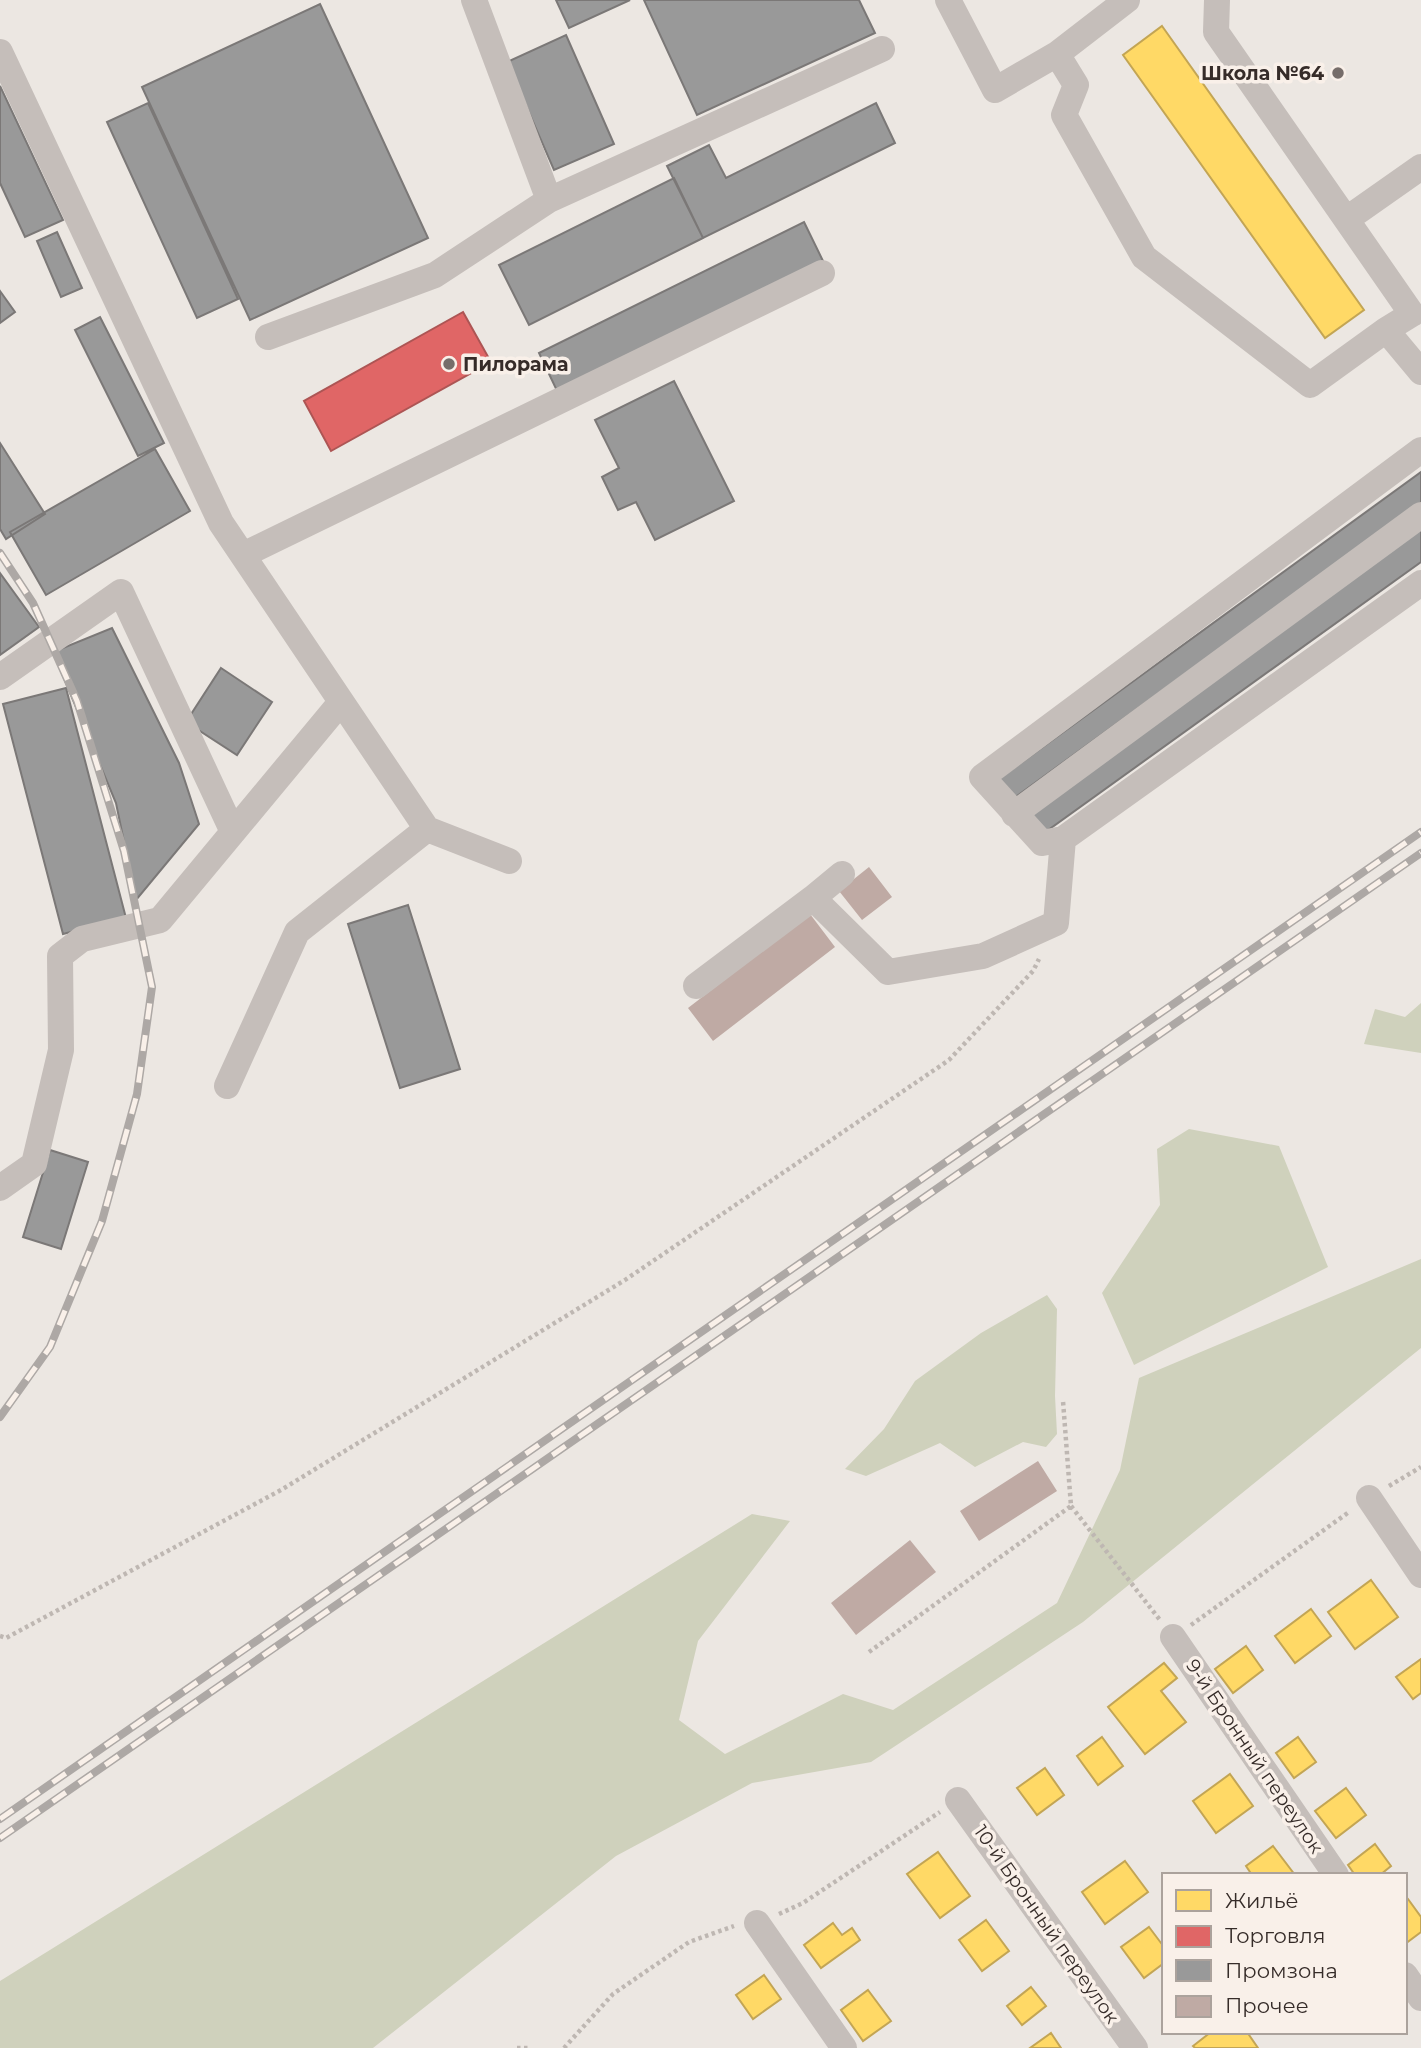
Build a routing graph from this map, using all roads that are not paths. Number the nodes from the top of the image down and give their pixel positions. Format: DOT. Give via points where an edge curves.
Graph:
graph roads {
  1 [pos="474,0"];
  2 [pos="948,0"];
  3 [pos="1127,0"];
  4 [pos="1217,0"];
  5 [pos="882,49"];
  6 [pos="0,52"];
  7 [pos="1057,54"];
  8 [pos="1421,167"];
  9 [pos="549,200"];
  10 [pos="1347,219"];
  11 [pos="822,273"];
  12 [pos="1386,330"];
  13 [pos="268,337"];
  14 [pos="1421,372"];
  15 [pos="1421,450"];
  16 [pos="1421,516"];
  17 [pos="243,555"];
  18 [pos="1421,583"];
  19 [pos="0,677"];
  20 [pos="341,702"];
  21 [pos="1014,814"];
  22 [pos="427,829"];
  23 [pos="233,832"];
  24 [pos="1063,839"];
  25 [pos="509,861"];
  26 [pos="842,874"];
  27 [pos="813,898"];
  28 [pos="696,986"];
  29 [pos="227,1086"];
  30 [pos="0,1188"];
  31 [pos="1369,1498"];
  32 [pos="1421,1575"];
  33 [pos="1173,1637"];
  34 [pos="958,1800"];
  35 [pos="1335,1873"];
  36 [pos="757,1923"];
  37 [pos="1407,1978"];
  38 [pos="1421,1998"];
  39 [pos="844,2048"];
  40 [pos="1135,2048"];
  1 -- 9 [label="street"];
  2 -- 7 [label="street" via="995,90"];
  3 -- 7 [label="street"];
  4 -- 10 [label="street" via="1216,32"];
  5 -- 9 [label="street"];
  6 -- 17 [label="street" via="221,523"];
  7 -- 12 [label="street" via="1076,85 1063,115 1144,257 1310,385"];
  8 -- 10 [label="street"];
  9 -- 13 [label="street" via="436,275"];
  10 -- 12 [label="street" via="1412,314"];
  11 -- 17 [label="street"];
  12 -- 14 [label="street"];
  15 -- 21 [label="street" via="982,777"];
  16 -- 21 [label="street"];
  17 -- 20 [label="street"];
  18 -- 24 [label="street"];
  19 -- 23 [label="street" via="121,592"];
  20 -- 22 [label="street"];
  20 -- 23 [label="street"];
  21 -- 24 [label="street" via="1042,843"];
  22 -- 25 [label="street"];
  22 -- 29 [label="street" via="298,932"];
  23 -- 30 [label="street" via="160,920 82,939 60,956 61,1050 34,1164"];
  24 -- 27 [label="street" via="1056,923 983,956 888,972"];
  26 -- 27 [label="street"];
  27 -- 28 [label="street"];
  31 -- 32 [label="street"];
  33 -- 35 [label="street, 9-й Бронный переулок"];
  34 -- 40 [label="street, 10-й Бронный переулок"];
  36 -- 39 [label="street"];
  37 -- 38 [label="street"];
}
